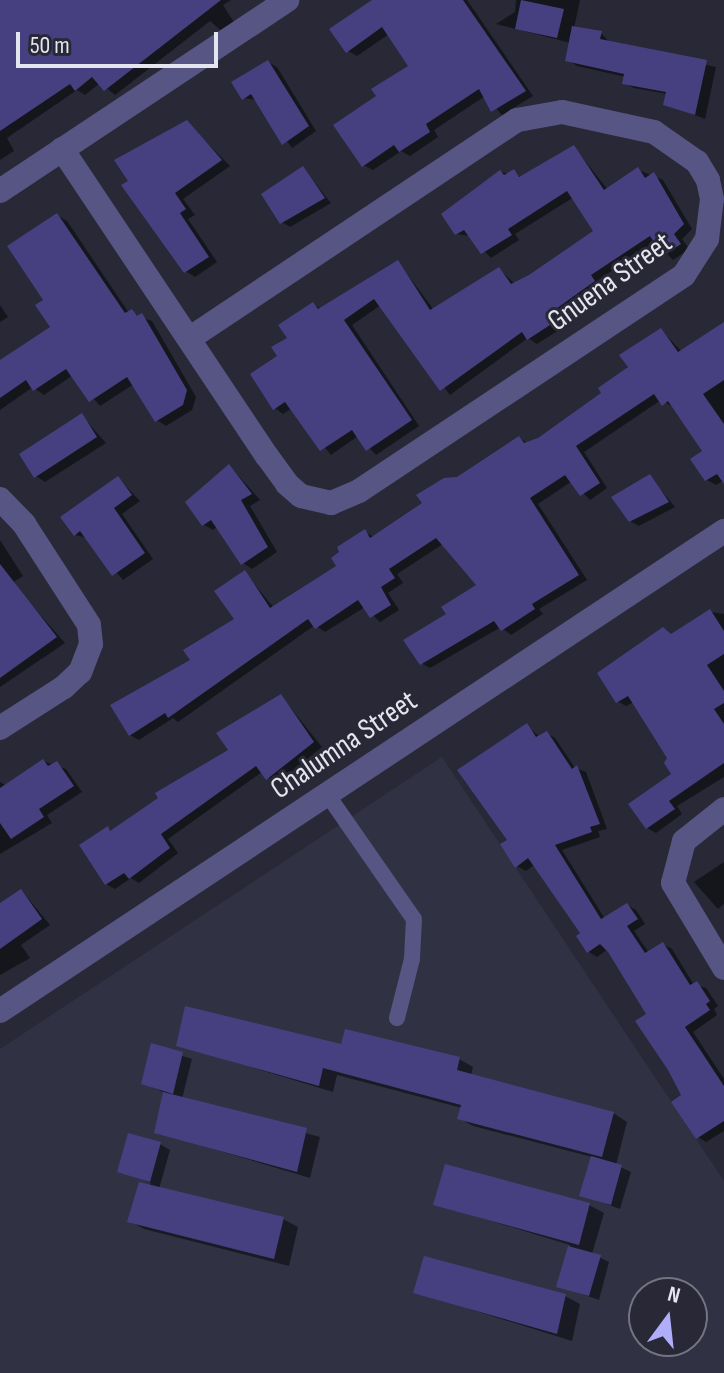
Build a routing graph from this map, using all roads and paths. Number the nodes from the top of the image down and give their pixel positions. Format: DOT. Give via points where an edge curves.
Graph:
graph roads {
  1 [pos="287,0"];
  2 [pos="62,149"];
  3 [pos="0,191"];
  4 [pos="189,339"];
  5 [pos="0,499"];
  6 [pos="724,531"];
  7 [pos="0,728"];
  8 [pos="327,794"];
  9 [pos="724,809"];
  10 [pos="724,968"];
  11 [pos="0,1011"];
  12 [pos="397,1018"];
  1 -- 2 [label="street"];
  2 -- 3 [label="street"];
  2 -- 4 [label="street, Gnuena Street"];
  4 -- 4 [label="street, Gnuena Street" via="517,120 562,112 654,132 697,162 708,180 712,199 707,239 684,275 359,491 331,503 301,496 287,484"];
  5 -- 7 [label="street" via="24,524 89,625 91,644 80,672 64,687"];
  6 -- 8 [label="street, Chalumna Street"];
  8 -- 11 [label="street, Chalumna Street"];
  8 -- 12 [label="lane" via="414,919 412,959"];
  9 -- 10 [label="street" via="684,841 673,868 676,895"];
}
